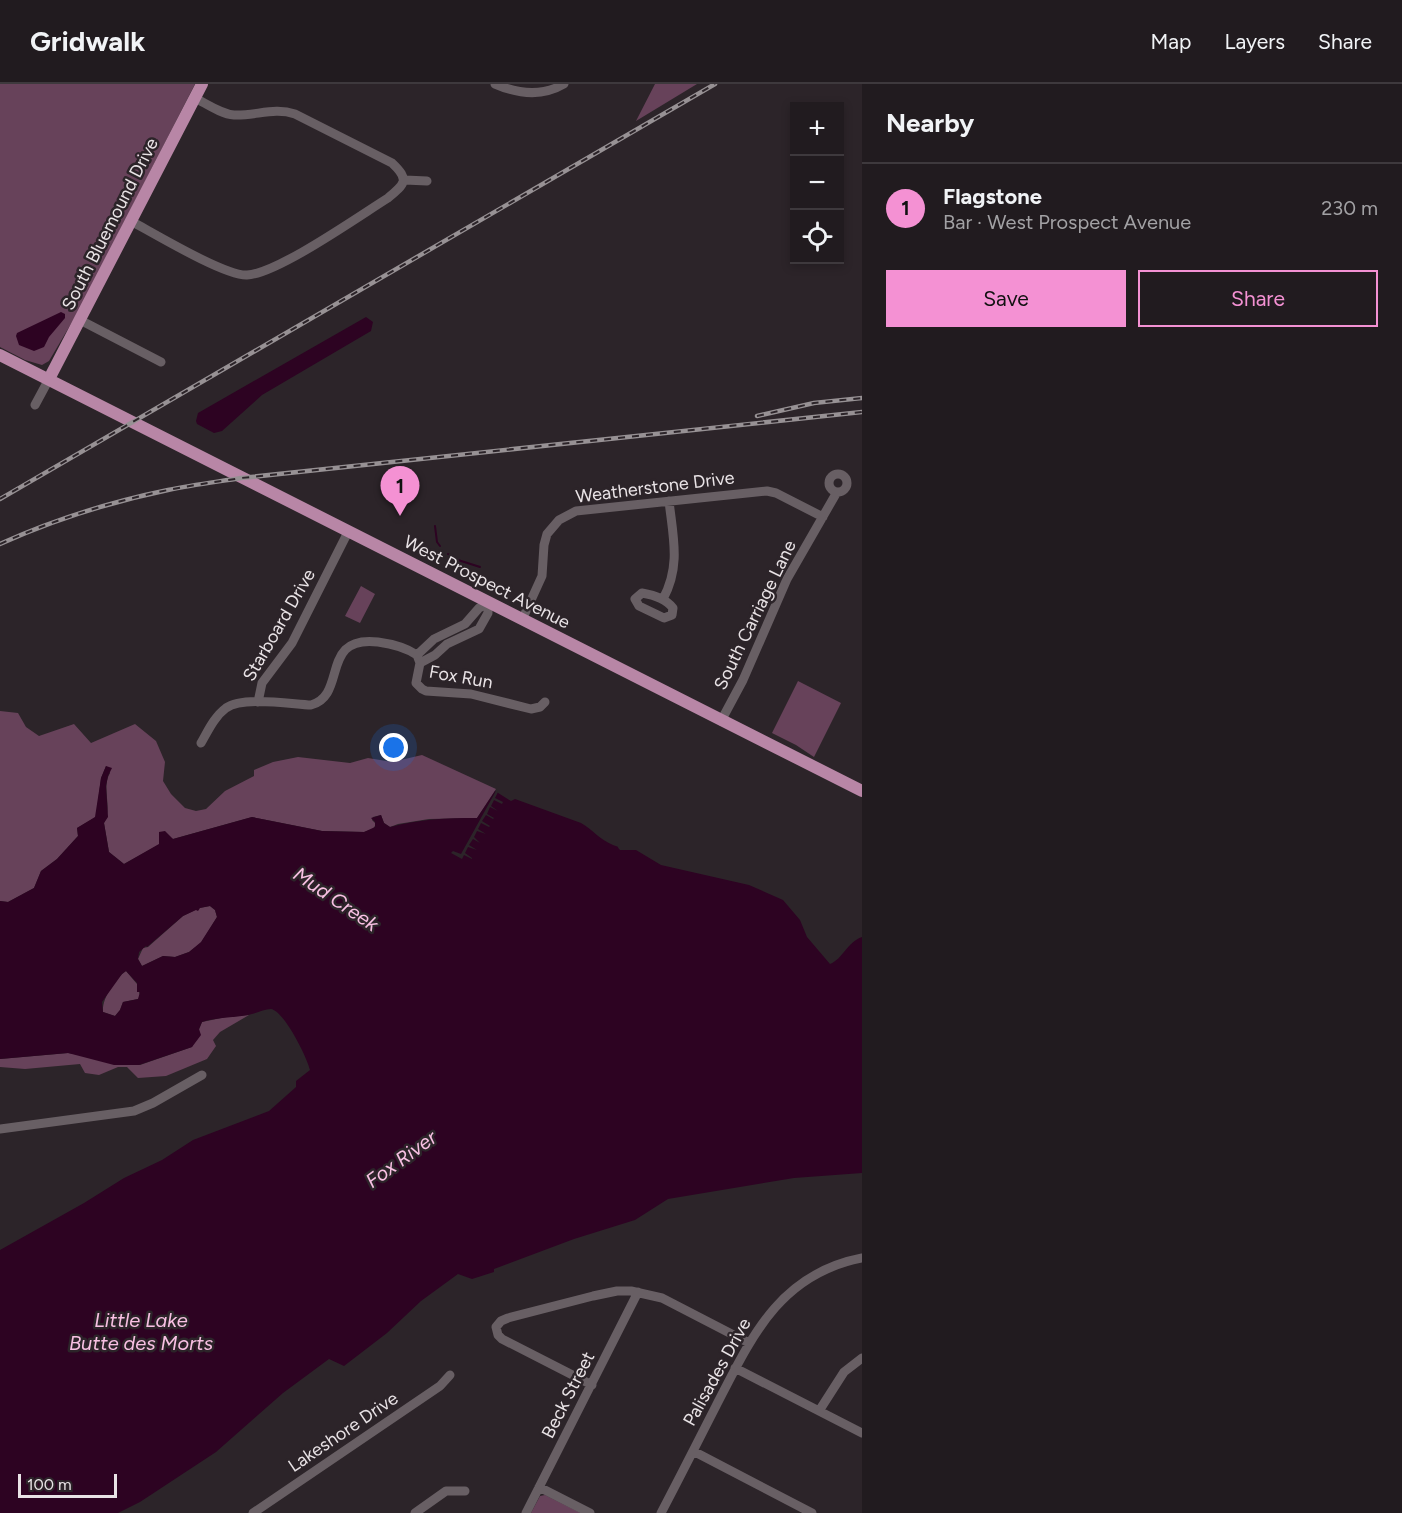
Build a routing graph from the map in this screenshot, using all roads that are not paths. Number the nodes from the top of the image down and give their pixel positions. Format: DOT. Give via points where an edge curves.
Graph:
graph roads {
  1 [pos="202,84"];
  2 [pos="495,84"];
  3 [pos="564,84"];
  4 [pos="195,98"];
  5 [pos="405,180"];
  6 [pos="427,181"];
  7 [pos="131,221"];
  8 [pos="80,321"];
  9 [pos="0,355"];
  10 [pos="161,362"];
  11 [pos="49,380"];
  12 [pos="35,405"];
  13 [pos="837,492"];
  14 [pos="669,501"];
  15 [pos="823,517"];
  16 [pos="348,532"];
  17 [pos="663,599"];
  18 [pos="488,603"];
  19 [pos="522,620"];
  20 [pos="418,659"];
  21 [pos="258,702"];
  22 [pos="545,702"];
  23 [pos="721,721"];
  24 [pos="201,743"];
  25 [pos="862,791"];
  26 [pos="202,1075"];
  27 [pos="0,1130"];
  28 [pos="862,1258"];
  29 [pos="638,1292"];
  30 [pos="749,1343"];
  31 [pos="862,1358"];
  32 [pos="735,1368"];
  33 [pos="450,1375"];
  34 [pos="592,1385"];
  35 [pos="819,1411"];
  36 [pos="862,1433"];
  37 [pos="693,1451"];
  38 [pos="539,1487"];
  39 [pos="465,1491"];
  40 [pos="253,1513"];
  41 [pos="415,1513"];
  42 [pos="526,1513"];
  43 [pos="590,1513"];
  44 [pos="662,1513"];
  45 [pos="812,1513"];
  1 -- 4 [label="main road, South Bluemound Drive"];
  2 -- 3 [label="street" via="531,93"];
  4 -- 5 [label="street" via="232,115 270,111 296,114 392,163"];
  4 -- 7 [label="main road, South Bluemound Drive"];
  5 -- 6 [label="street"];
  5 -- 7 [label="street" via="388,198 286,261 248,275 227,271"];
  7 -- 8 [label="main road, South Bluemound Drive"];
  8 -- 10 [label="street"];
  8 -- 11 [label="main road, South Bluemound Drive"];
  9 -- 11 [label="main road, West Prospect Avenue"];
  11 -- 12 [label="street"];
  11 -- 16 [label="main road, West Prospect Avenue"];
  13 -- 15 [label="street, South Carriage Lane"];
  14 -- 15 [label="street, Weatherstone Drive" via="771,491"];
  14 -- 17 [label="street" via="675,559 673,577"];
  14 -- 19 [label="street, Weatherstone Drive" via="576,511 559,520 545,540 542,576"];
  15 -- 23 [label="street, South Carriage Lane" via="787,579"];
  16 -- 18 [label="main road, West Prospect Avenue"];
  16 -- 21 [label="street, Starboard Drive" via="292,643 262,683"];
  18 -- 19 [label="main road, West Prospect Avenue"];
  18 -- 20 [label="street" via="465,624 434,639"];
  19 -- 23 [label="main road, West Prospect Avenue"];
  20 -- 21 [label="street, Fox Run" via="394,644 356,643 341,654 328,692 319,702"];
  20 -- 22 [label="street, Fox Run" via="416,683 426,691 459,692 531,709"];
  21 -- 24 [label="street" via="229,706 218,715"];
  23 -- 25 [label="main road, West Prospect Avenue"];
  26 -- 27 [label="street" via="134,1111"];
  28 -- 30 [label="street, Palisades Drive" via="825,1270 798,1287 769,1313"];
  29 -- 30 [label="street" via="662,1298"];
  29 -- 34 [label="street, Beck Street"];
  29 -- 34 [label="street" via="617,1291 508,1318 499,1324 496,1331 502,1339"];
  30 -- 32 [label="street, Palisades Drive"];
  31 -- 35 [label="street" via="844,1372"];
  32 -- 35 [label="street"];
  32 -- 37 [label="street, Palisades Drive"];
  33 -- 40 [label="street, Lakeshore Drive" via="440,1386"];
  34 -- 38 [label="street, Beck Street"];
  35 -- 36 [label="street"];
  37 -- 44 [label="street, Palisades Drive"];
  37 -- 45 [label="street"];
  38 -- 42 [label="street, Beck Street"];
  38 -- 43 [label="street"];
  39 -- 41 [label="street" via="447,1491"];
}
